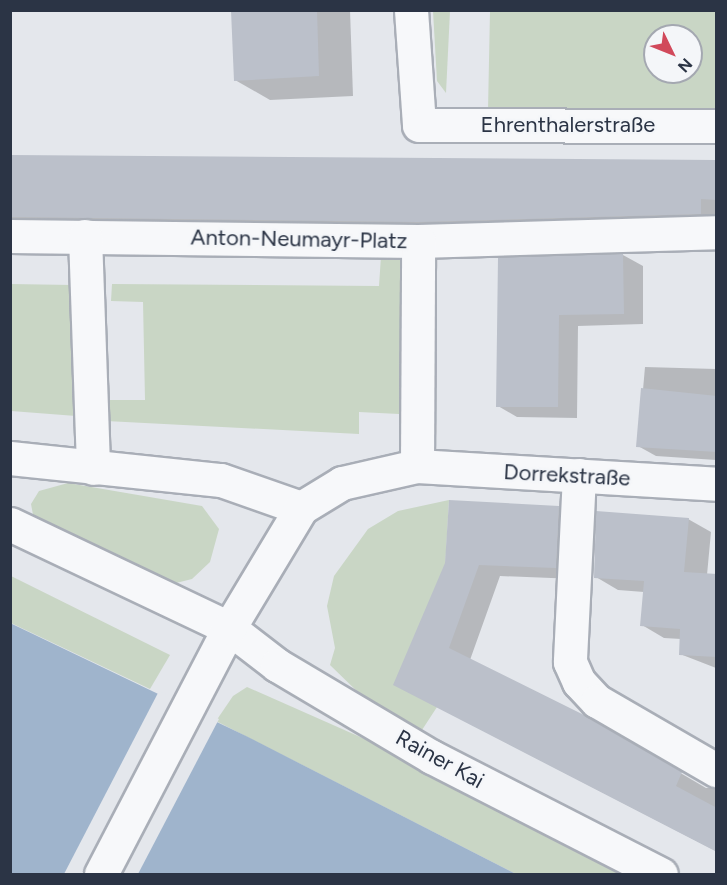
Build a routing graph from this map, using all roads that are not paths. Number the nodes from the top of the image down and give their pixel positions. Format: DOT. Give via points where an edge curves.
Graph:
graph roads {
  1 [pos="411,10"];
  2 [pos="717,126"];
  3 [pos="717,232"];
  4 [pos="10,236"];
  5 [pos="85,236"];
  6 [pos="418,241"];
  7 [pos="10,458"];
  8 [pos="417,466"];
  9 [pos="93,468"];
  10 [pos="579,475"];
  11 [pos="717,484"];
  12 [pos="301,507"];
  13 [pos="10,524"];
  14 [pos="229,628"];
  15 [pos="717,770"];
  16 [pos="101,874"];
  17 [pos="661,874"];
  1 -- 2 [label="street, Ehrenthalerstraße" via="419,125"];
  3 -- 6 [label="street"];
  4 -- 5 [label="street, Anton-Neumayr-Platz"];
  5 -- 6 [label="street, Anton-Neumayr-Platz"];
  5 -- 9 [label="street"];
  6 -- 8 [label="street, Anton-Neumayr-Platz"];
  7 -- 9 [label="street"];
  8 -- 10 [label="street, Dorrekstraße"];
  8 -- 12 [label="street" via="342,483"];
  9 -- 12 [label="street" via="221,480"];
  10 -- 11 [label="street, Dorrekstraße"];
  10 -- 15 [label="street" via="570,662 579,682 597,701"];
  12 -- 14 [label="street"];
  13 -- 14 [label="street"];
  14 -- 16 [label="street"];
  14 -- 17 [label="street, Rainer Kai" via="277,665 432,757"];
}
